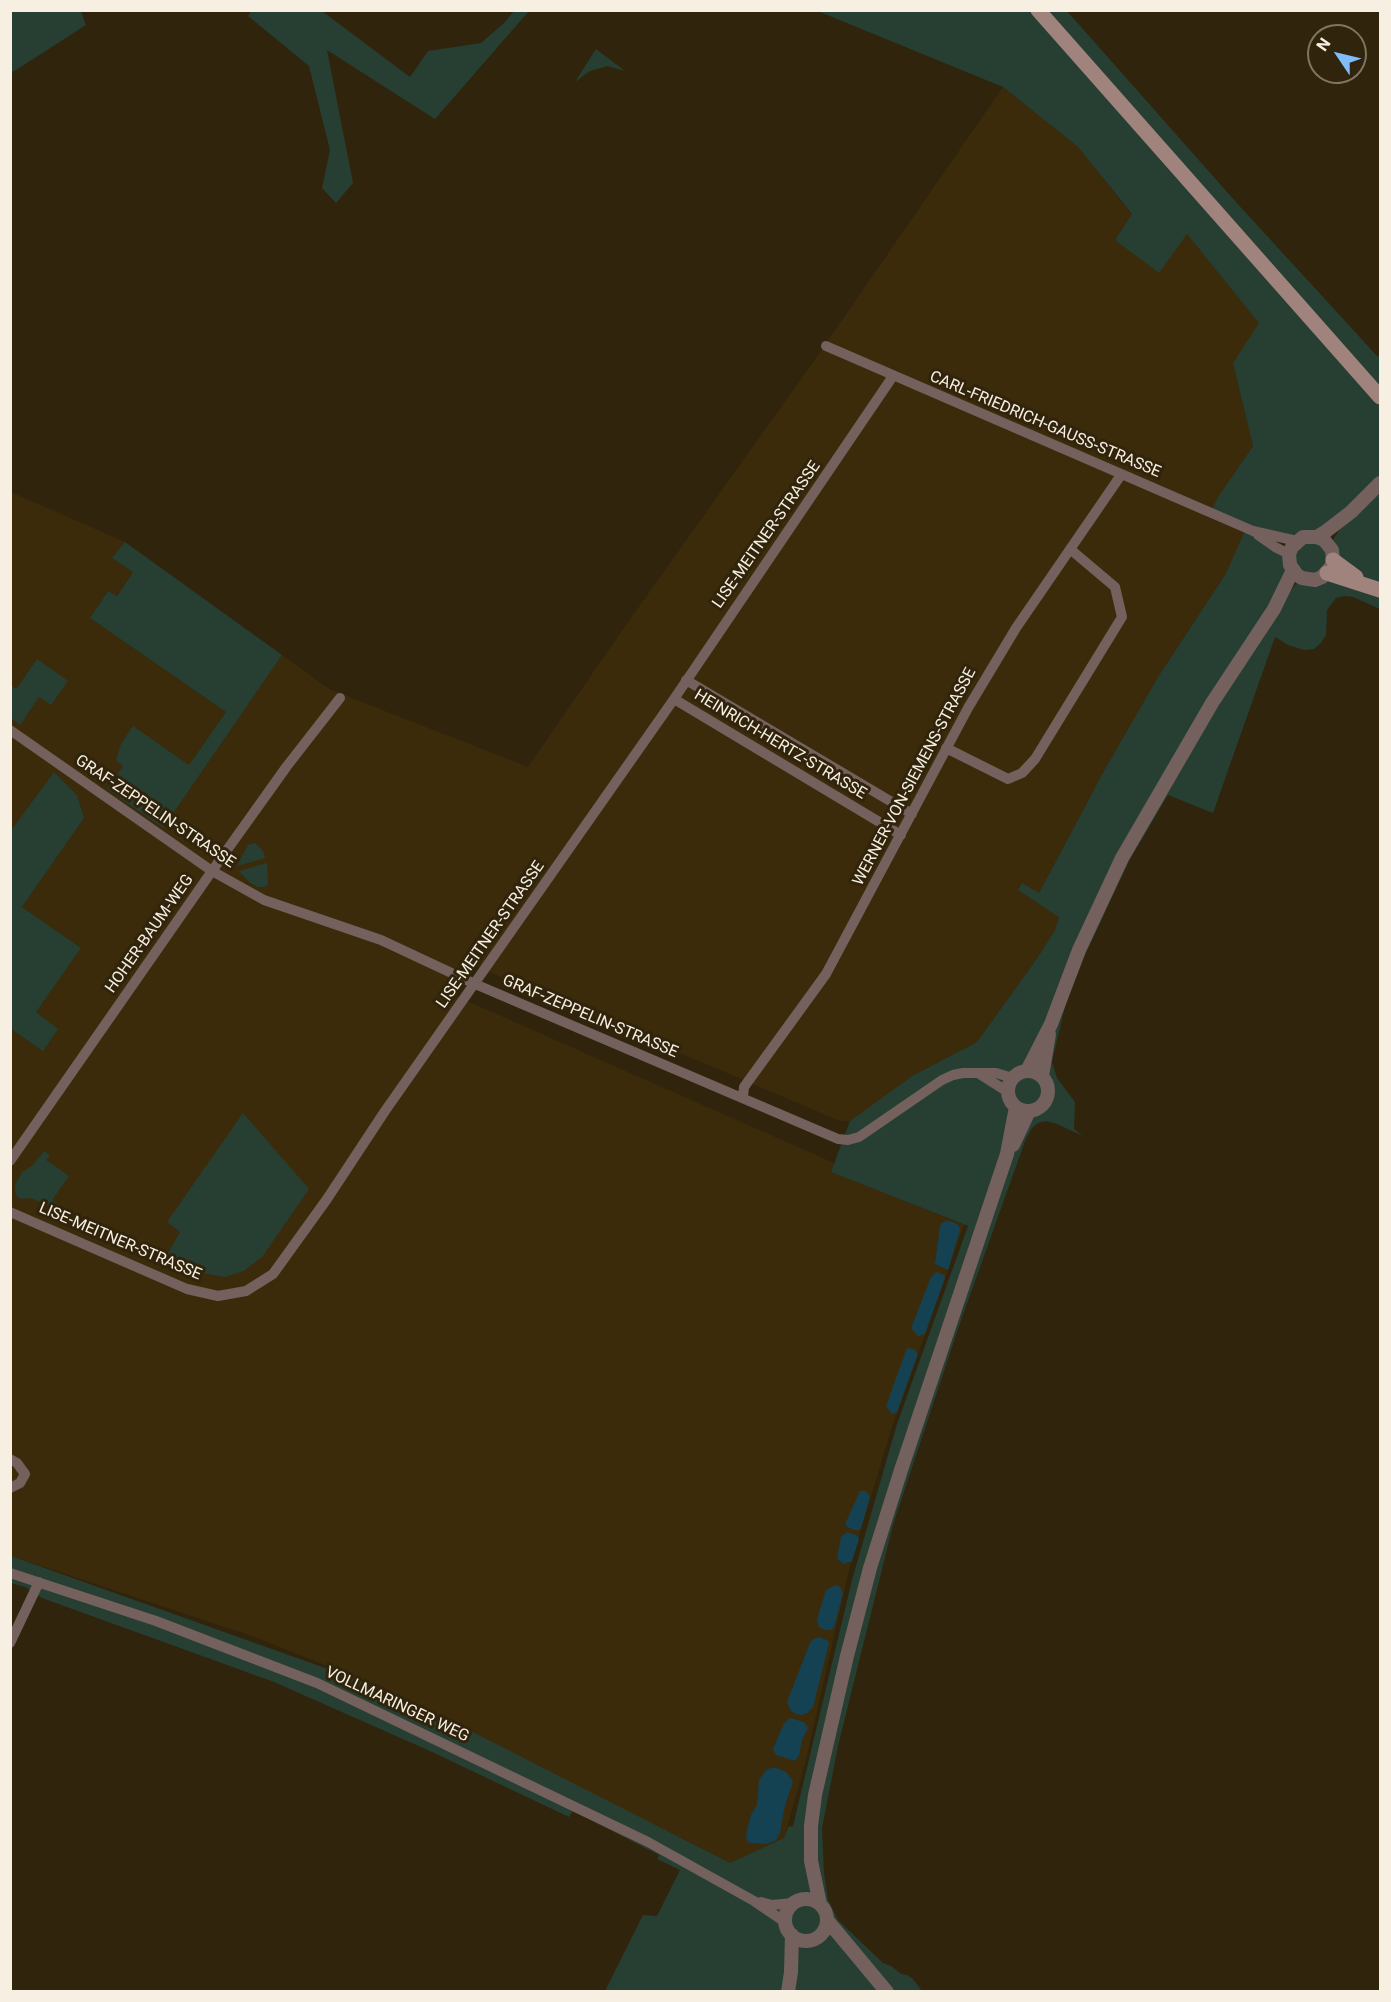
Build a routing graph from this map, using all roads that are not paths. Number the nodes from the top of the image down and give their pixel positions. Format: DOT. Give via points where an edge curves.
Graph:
graph roads {
  1 [pos="1038,10"];
  2 [pos="826,346"];
  3 [pos="893,376"];
  4 [pos="1380,397"];
  5 [pos="1121,475"];
  6 [pos="1380,483"];
  7 [pos="1351,512"];
  8 [pos="1253,531"];
  9 [pos="1317,537"];
  10 [pos="1297,541"];
  11 [pos="1070,549"];
  12 [pos="1289,554"];
  13 [pos="1330,559"];
  14 [pos="1297,574"];
  15 [pos="1380,590"];
  16 [pos="686,680"];
  17 [pos="340,698"];
  18 [pos="674,699"];
  19 [pos="10,730"];
  20 [pos="946,748"];
  21 [pos="912,814"];
  22 [pos="901,835"];
  23 [pos="212,871"];
  24 [pos="475,984"];
  25 [pos="1051,1023"];
  26 [pos="1027,1071"];
  27 [pos="978,1073"];
  28 [pos="1042,1076"];
  29 [pos="1013,1078"];
  30 [pos="1008,1092"];
  31 [pos="743,1097"];
  32 [pos="1022,1109"];
  33 [pos="10,1161"];
  34 [pos="10,1212"];
  35 [pos="10,1460"];
  36 [pos="10,1488"];
  37 [pos="10,1573"];
  38 [pos="39,1582"];
  39 [pos="10,1643"];
  40 [pos="811,1861"];
  41 [pos="754,1901"];
  42 [pos="798,1901"];
  43 [pos="820,1904"];
  44 [pos="827,1920"];
  45 [pos="785,1922"];
  46 [pos="792,1935"];
  47 [pos="812,1939"];
  48 [pos="854,1952"];
  49 [pos="791,1972"];
  50 [pos="788,1992"];
  51 [pos="887,1992"];
  1 -- 4 [label="main road"];
  2 -- 3 [label="street, CARL-FRIEDRICH-GAUSS-STRASSE"];
  3 -- 5 [label="street, CARL-FRIEDRICH-GAUSS-STRASSE"];
  3 -- 16 [label="street, LISE-MEITNER-STRASSE"];
  5 -- 8 [label="street, CARL-FRIEDRICH-GAUSS-STRASSE"];
  5 -- 11 [label="street, WERNER-VON-SIEMENS-STRASSE"];
  6 -- 7 [label="street"];
  7 -- 9 [label="street"];
  7 -- 13 [label="street"];
  8 -- 10 [label="street, CARL-FRIEDRICH-GAUSS-STRASSE"];
  8 -- 12 [label="street, CARL-FRIEDRICH-GAUSS-STRASSE"];
  9 -- 10 [label="street"];
  9 -- 13 [label="street"];
  10 -- 12 [label="street"];
  11 -- 20 [label="street, WERNER-VON-SIEMENS-STRASSE" via="1016,628"];
  11 -- 20 [label="street" via="1115,587 1122,617 1035,759 1022,773 1008,779"];
  12 -- 14 [label="street"];
  13 -- 14 [label="street" via="1315,580"];
  13 -- 15 [label="main road" via="1363,583"];
  14 -- 25 [label="street" via="1212,703 1122,858 1083,940"];
  16 -- 18 [label="street, LISE-MEITNER-STRASSE"];
  16 -- 21 [label="street, HEINRICH-HERTZ-STRASSE"];
  17 -- 23 [label="street, HOHER-BAUM-WEG"];
  18 -- 22 [label="street, HEINRICH-HERTZ-STRASSE"];
  18 -- 24 [label="street, LISE-MEITNER-STRASSE"];
  19 -- 23 [label="street, GRAF-ZEPPELIN-STRASSE"];
  20 -- 21 [label="street, WERNER-VON-SIEMENS-STRASSE"];
  21 -- 22 [label="street, WERNER-VON-SIEMENS-STRASSE"];
  22 -- 31 [label="street, WERNER-VON-SIEMENS-STRASSE" via="826,974 744,1087"];
  23 -- 24 [label="street, GRAF-ZEPPELIN-STRASSE" via="264,900 381,940"];
  23 -- 33 [label="street, HOHER-BAUM-WEG"];
  24 -- 31 [label="street, GRAF-ZEPPELIN-STRASSE"];
  24 -- 34 [label="street, LISE-MEITNER-STRASSE" via="273,1274 246,1291 218,1296 187,1289"];
  25 -- 26 [label="street"];
  25 -- 28 [label="street"];
  26 -- 28 [label="street"];
  26 -- 29 [label="street"];
  27 -- 29 [label="street, GRAF-ZEPPELIN-STRASSE" via="996,1072"];
  27 -- 30 [label="street"];
  27 -- 31 [label="street, GRAF-ZEPPELIN-STRASSE" via="942,1080 872,1130 848,1140"];
  28 -- 32 [label="street" via="1048,1085 1048,1096 1041,1107"];
  29 -- 30 [label="street"];
  30 -- 32 [label="street" via="1012,1103"];
  32 -- 40 [label="street" via="870,1568 815,1795"];
  35 -- 36 [label="street" via="25,1474 20,1483"];
  37 -- 38 [label="street, VOLLMARINGER WEG"];
  38 -- 39 [label="street"];
  38 -- 41 [label="street, VOLLMARINGER WEG" via="156,1621 317,1683 648,1842"];
  40 -- 42 [label="street"];
  40 -- 43 [label="street"];
  41 -- 42 [label="street, VOLLMARINGER WEG" via="772,1905"];
  41 -- 45 [label="street, VOLLMARINGER WEG"];
  42 -- 43 [label="street"];
  42 -- 45 [label="street" via="786,1914"];
  43 -- 44 [label="street"];
  44 -- 47 [label="street" via="824,1929"];
  44 -- 48 [label="street"];
  45 -- 46 [label="street"];
  46 -- 47 [label="street"];
  46 -- 49 [label="street"];
  47 -- 48 [label="street"];
  47 -- 49 [label="street"];
  48 -- 51 [label="street"];
  49 -- 50 [label="street"];
}
